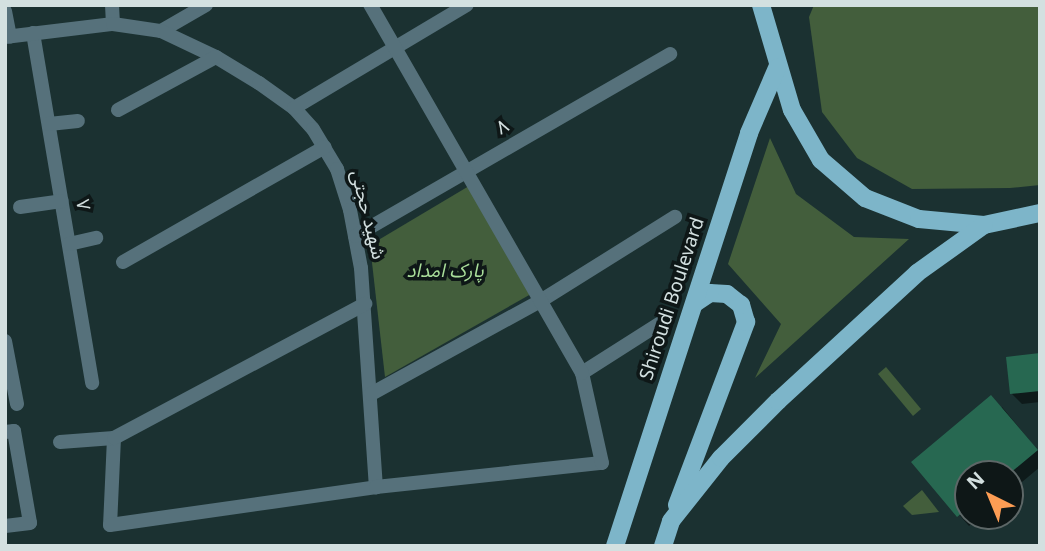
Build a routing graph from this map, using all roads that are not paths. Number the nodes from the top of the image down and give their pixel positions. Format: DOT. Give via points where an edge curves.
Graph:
graph roads {
  1 [pos="112,5"];
  2 [pos="206,5"];
  3 [pos="370,5"];
  4 [pos="467,5"];
  5 [pos="761,5"];
  6 [pos="5,10"];
  7 [pos="113,24"];
  8 [pos="161,31"];
  9 [pos="33,33"];
  10 [pos="7,37"];
  11 [pos="395,48"];
  12 [pos="670,54"];
  13 [pos="216,57"];
  14 [pos="777,68"];
  15 [pos="293,108"];
  16 [pos="118,110"];
  17 [pos="78,121"];
  18 [pos="48,124"];
  19 [pos="325,147"];
  20 [pos="467,171"];
  21 [pos="62,201"];
  22 [pos="20,207"];
  23 [pos="1040,213"];
  24 [pos="676,217"];
  25 [pos="984,225"];
  26 [pos="355,236"];
  27 [pos="96,238"];
  28 [pos="69,244"];
  29 [pos="122,262"];
  30 [pos="542,300"];
  31 [pos="695,303"];
  32 [pos="365,304"];
  33 [pos="659,324"];
  34 [pos="5,341"];
  35 [pos="582,373"];
  36 [pos="92,383"];
  37 [pos="371,394"];
  38 [pos="17,404"];
  39 [pos="9,431"];
  40 [pos="114,438"];
  41 [pos="60,442"];
  42 [pos="376,486"];
  43 [pos="671,521"];
  44 [pos="5,527"];
  45 [pos="615,546"];
  46 [pos="663,546"];
  1 -- 7 [label="street"];
  2 -- 8 [label="street"];
  3 -- 11 [label="street"];
  4 -- 11 [label="street"];
  5 -- 14 [label="main road"];
  6 -- 10 [label="street"];
  7 -- 8 [label="street, شهید حجتی"];
  7 -- 9 [label="street, شهید حجتی"];
  8 -- 13 [label="street, شهید حجتی"];
  9 -- 10 [label="street, شهید حجتی"];
  9 -- 18 [label="street, ۷"];
  11 -- 15 [label="street"];
  11 -- 20 [label="street"];
  12 -- 20 [label="street, ۸"];
  13 -- 15 [label="street, شهید حجتی"];
  13 -- 16 [label="street"];
  14 -- 25 [label="main road" via="792,110 821,160 865,198 919,219"];
  14 -- 31 [label="main road, Shiroudi Boulevard" via="749,133"];
  15 -- 19 [label="street, شهید حجتی"];
  17 -- 18 [label="street"];
  18 -- 21 [label="street, ۷"];
  19 -- 26 [label="street, شهید حجتی" via="337,169"];
  19 -- 29 [label="street"];
  20 -- 26 [label="street, ۸"];
  20 -- 30 [label="street"];
  21 -- 22 [label="street"];
  21 -- 28 [label="street, ۷"];
  23 -- 25 [label="main road"];
  24 -- 30 [label="street"];
  25 -- 43 [label="main road" via="917,273 778,401 721,458"];
  26 -- 32 [label="street, شهید حجتی"];
  27 -- 28 [label="street"];
  28 -- 36 [label="street, ۷"];
  30 -- 35 [label="street"];
  30 -- 37 [label="street"];
  31 -- 43 [label="main road" via="710,293 727,294 741,305 746,322"];
  31 -- 45 [label="main road, Shiroudi Boulevard"];
  32 -- 37 [label="street, شهید حجتی"];
  32 -- 40 [label="street"];
  33 -- 35 [label="street"];
  34 -- 38 [label="street"];
  35 -- 42 [label="street" via="602,463"];
  37 -- 42 [label="street, شهید حجتی"];
  39 -- 44 [label="street" via="30,523"];
  40 -- 41 [label="street"];
  40 -- 42 [label="street" via="110,525"];
  43 -- 46 [label="main road"];
}
